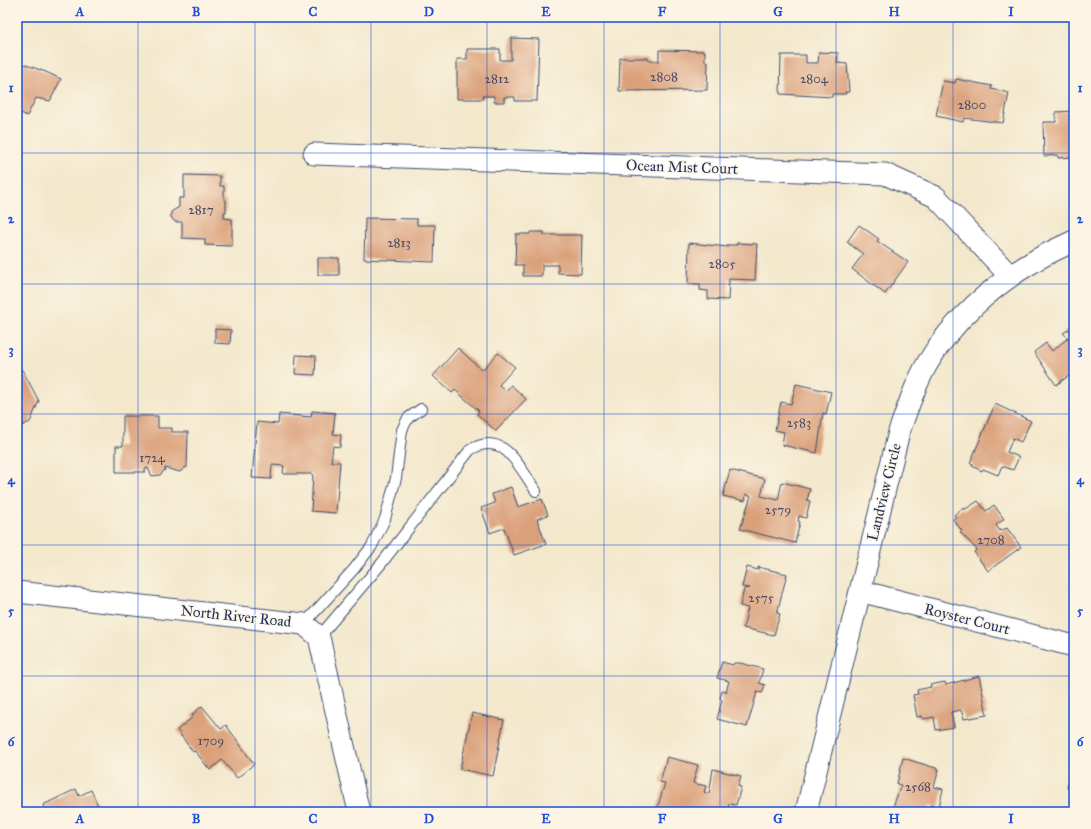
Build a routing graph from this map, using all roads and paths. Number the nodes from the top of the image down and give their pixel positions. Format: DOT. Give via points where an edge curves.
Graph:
graph roads {
  1 [pos="314,154"];
  2 [pos="1074,241"];
  3 [pos="1010,276"];
  4 [pos="421,409"];
  5 [pos="536,491"];
  6 [pos="860,591"];
  7 [pos="17,592"];
  8 [pos="312,630"];
  9 [pos="1074,646"];
  10 [pos="359,812"];
  11 [pos="806,812"];
  1 -- 3 [label="street, Ocean Mist Court" via="885,174 936,197"];
  2 -- 3 [label="street, Landview Circle"];
  3 -- 6 [label="street, Landview Circle" via="976,304 948,334 927,364 911,397 899,432"];
  4 -- 8 [label="lane" via="408,418 402,430 396,478 385,519 372,546"];
  5 -- 8 [label="lane" via="503,447 489,443 478,445 470,450 381,564"];
  6 -- 9 [label="street, Royster Court"];
  6 -- 11 [label="street, Landview Circle"];
  7 -- 8 [label="street, North River Road"];
  8 -- 10 [label="street"];
}
